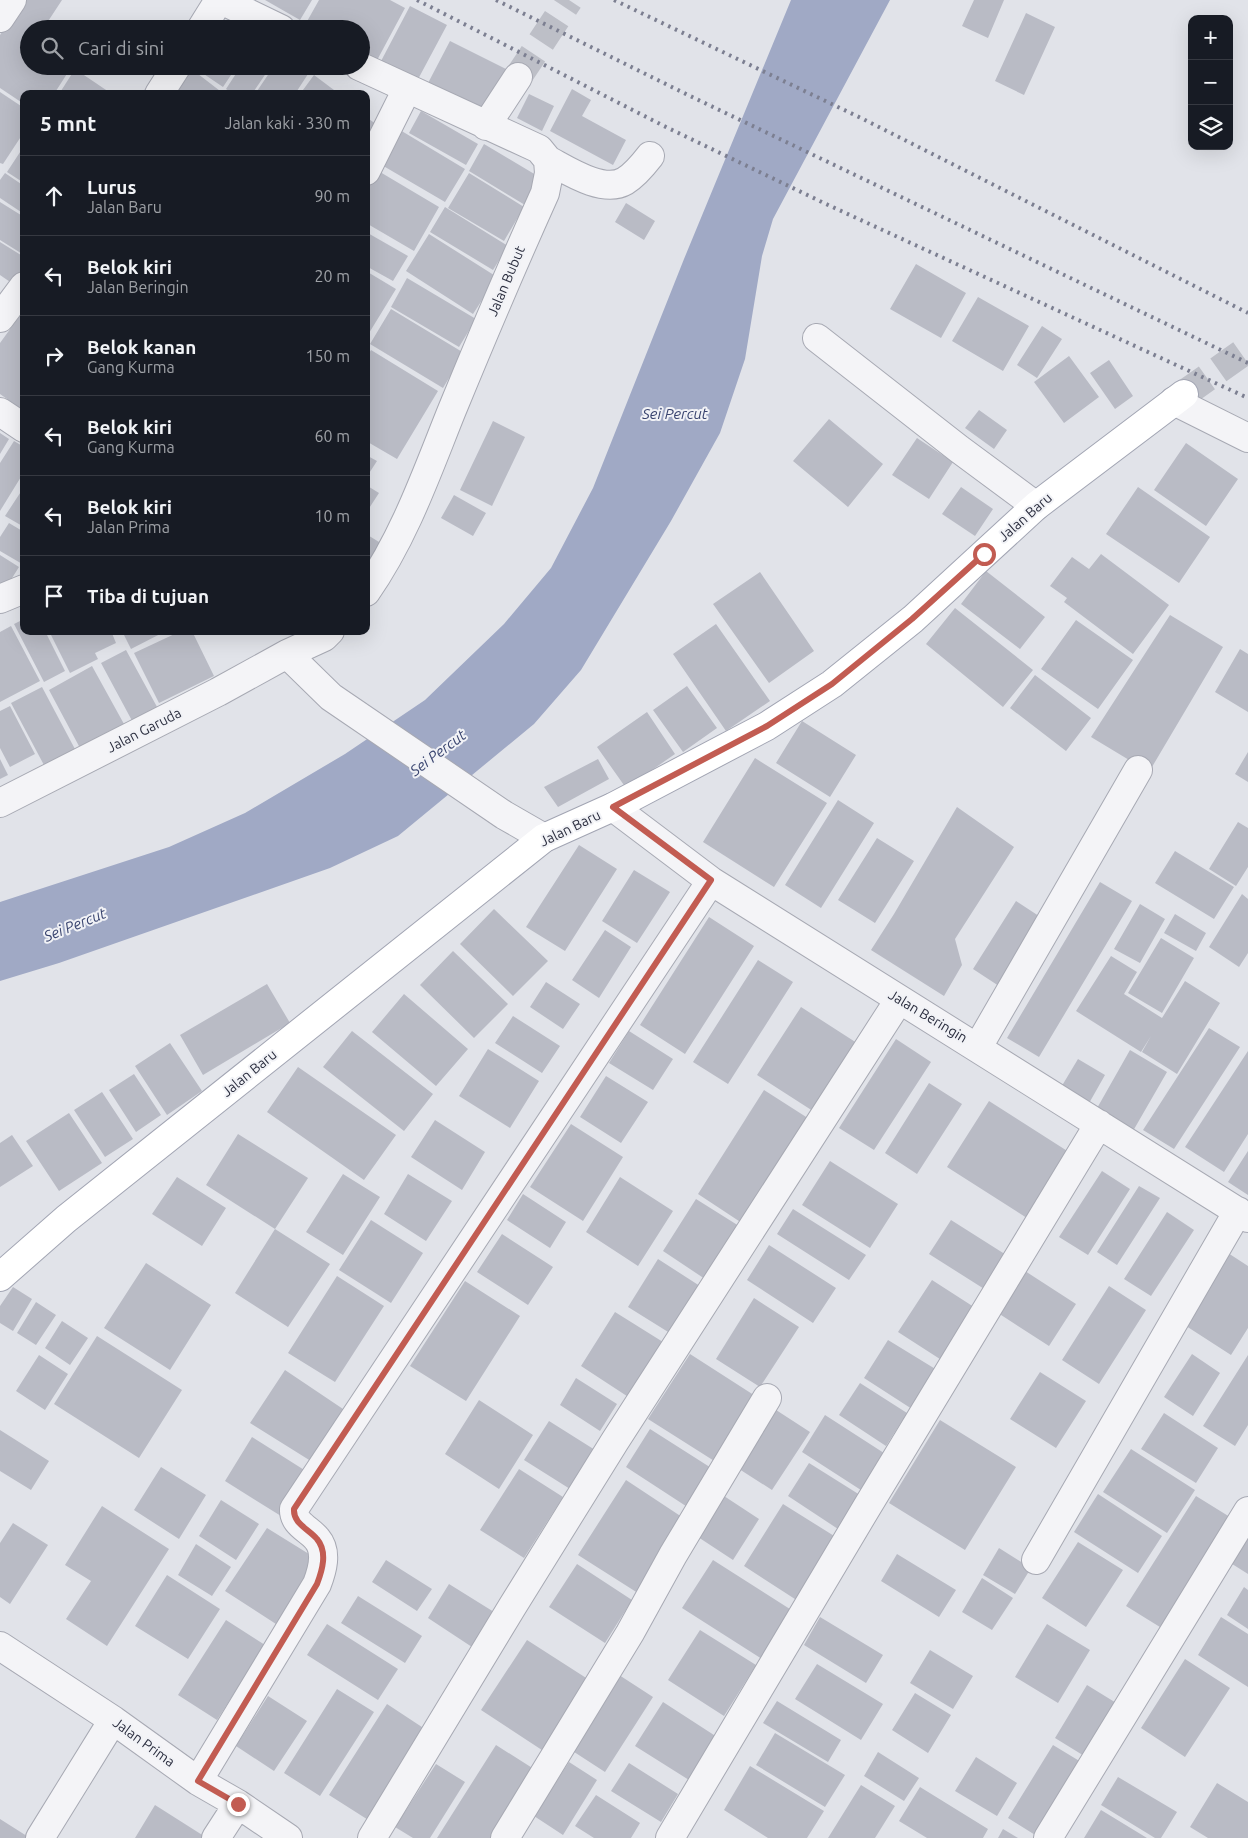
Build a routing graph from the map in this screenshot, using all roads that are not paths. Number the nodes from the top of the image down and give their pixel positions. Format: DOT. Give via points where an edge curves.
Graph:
graph roads {
  1 [pos="12,0"];
  2 [pos="220,0"];
  3 [pos="0,18"];
  4 [pos="207,20"];
  5 [pos="262,20"];
  6 [pos="370,71"];
  7 [pos="171,75"];
  8 [pos="518,77"];
  9 [pos="407,89"];
  10 [pos="161,90"];
  11 [pos="486,126"];
  12 [pos="650,156"];
  13 [pos="548,160"];
  14 [pos="370,163"];
  15 [pos="20,291"];
  16 [pos="0,318"];
  17 [pos="817,338"];
  18 [pos="1179,397"];
  19 [pos="0,412"];
  20 [pos="20,425"];
  21 [pos="1248,438"];
  22 [pos="1036,506"];
  23 [pos="370,586"];
  24 [pos="20,591"];
  25 [pos="0,599"];
  26 [pos="320,635"];
  27 [pos="287,654"];
  28 [pos="1138,770"];
  29 [pos="0,803"];
  30 [pos="613,807"];
  31 [pos="544,838"];
  32 [pos="711,880"];
  33 [pos="899,1000"];
  34 [pos="978,1047"];
  35 [pos="1099,1124"];
  36 [pos="1243,1214"];
  37 [pos="0,1277"];
  38 [pos="767,1398"];
  39 [pos="1248,1511"];
  40 [pos="1036,1560"];
  41 [pos="0,1646"];
  42 [pos="113,1720"];
  43 [pos="198,1781"];
  44 [pos="238,1804"];
  45 [pos="40,1838"];
  46 [pos="216,1838"];
  47 [pos="288,1838"];
  48 [pos="372,1838"];
  49 [pos="505,1838"];
  50 [pos="670,1838"];
  51 [pos="1048,1838"];
  1 -- 3 [label="street"];
  2 -- 4 [label="street"];
  2 -- 5 [label="street"];
  6 -- 9 [label="street"];
  7 -- 10 [label="street"];
  8 -- 11 [label="street"];
  9 -- 11 [label="street"];
  9 -- 14 [label="street"];
  11 -- 13 [label="street" via="539,149"];
  12 -- 13 [label="street" via="624,182 611,185 589,181"];
  13 -- 23 [label="street, Jalan Bubut" via="545,193 410,513 396,544"];
  15 -- 16 [label="street"];
  17 -- 22 [label="street"];
  18 -- 21 [label="street"];
  18 -- 22 [label="main road, Jalan Baru"];
  19 -- 20 [label="street"];
  22 -- 30 [label="main road, Jalan Baru" via="912,619 832,684 767,726"];
  24 -- 25 [label="street"];
  26 -- 27 [label="street"];
  27 -- 29 [label="street, Jalan Garuda"];
  27 -- 31 [label="street" via="331,697 504,815"];
  28 -- 34 [label="street"];
  30 -- 31 [label="main road, Jalan Baru"];
  30 -- 32 [label="street, Jalan Beringin"];
  31 -- 37 [label="main road, Jalan Baru" via="66,1219"];
  32 -- 33 [label="street, Jalan Beringin"];
  32 -- 43 [label="street" via="294,1509 297,1521 318,1539 321,1547 323,1563 317,1584"];
  33 -- 34 [label="street, Jalan Beringin"];
  33 -- 48 [label="street" via="615,1441"];
  34 -- 35 [label="street, Jalan Beringin"];
  35 -- 36 [label="street, Jalan Beringin"];
  35 -- 50 [label="street"];
  36 -- 40 [label="street"];
  38 -- 49 [label="street" via="630,1633"];
  39 -- 51 [label="street"];
  41 -- 42 [label="street, Jalan Prima"];
  42 -- 43 [label="street, Jalan Prima"];
  42 -- 45 [label="street"];
  43 -- 44 [label="street, Jalan Prima"];
  44 -- 46 [label="street"];
  44 -- 47 [label="street, Jalan Prima"];
}
